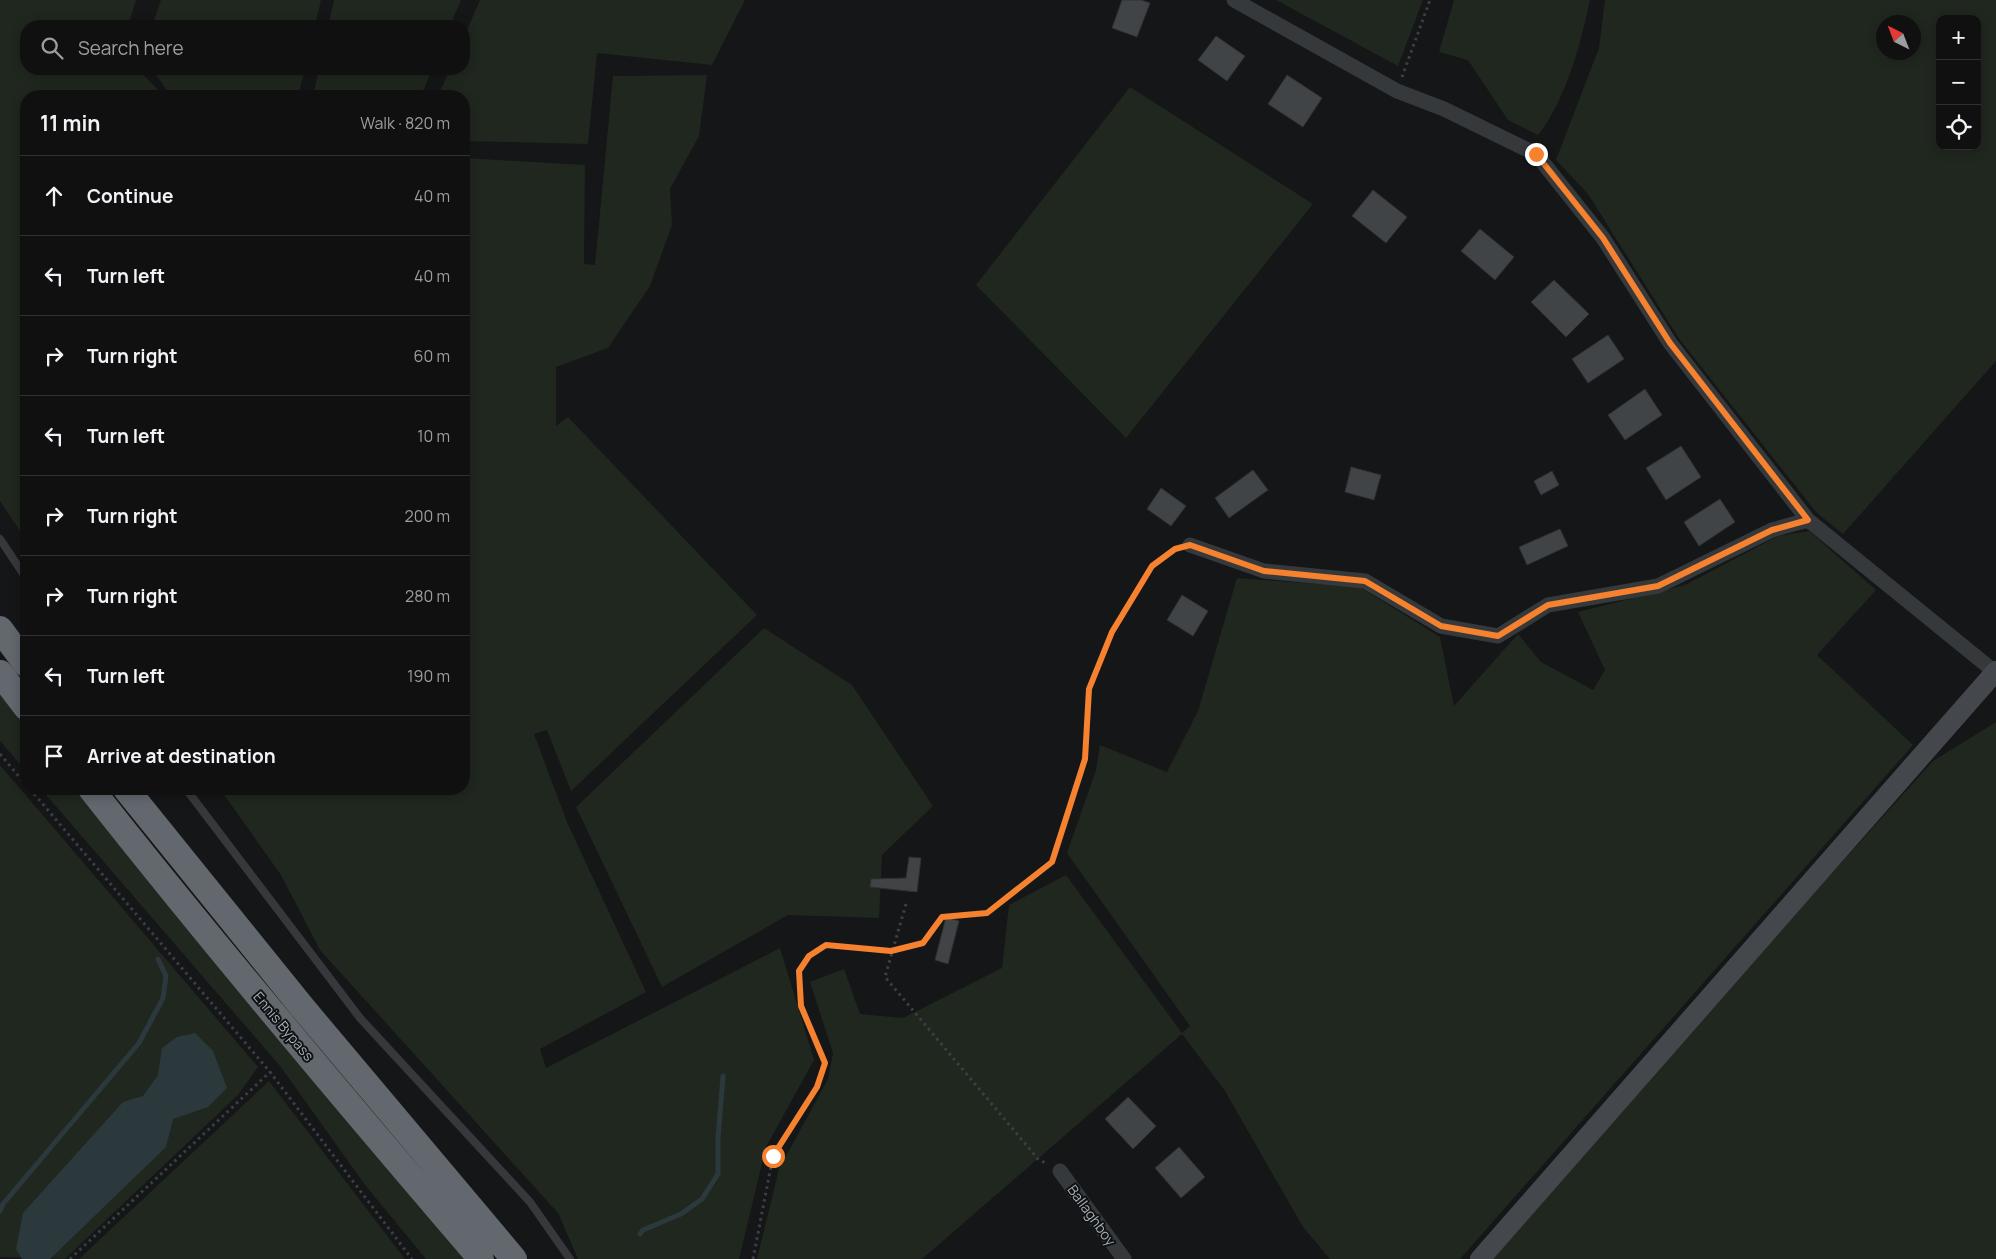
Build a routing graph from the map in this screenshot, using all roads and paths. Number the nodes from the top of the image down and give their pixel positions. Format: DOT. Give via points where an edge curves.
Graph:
graph roads {
  1 [pos="1234,0"];
  2 [pos="1430,0"];
  3 [pos="1397,91"];
  4 [pos="1808,520"];
  5 [pos="0,539"];
  6 [pos="1190,545"];
  7 [pos="20,569"];
  8 [pos="0,629"];
  9 [pos="20,656"];
  10 [pos="0,673"];
  11 [pos="1994,676"];
  12 [pos="20,698"];
  13 [pos="0,754"];
  14 [pos="20,777"];
  15 [pos="35,795"];
  16 [pos="96,795"];
  17 [pos="131,795"];
  18 [pos="191,795"];
  19 [pos="906,904"];
  20 [pos="891,951"];
  21 [pos="270,1072"];
  22 [pos="1060,1171"];
  23 [pos="70,1259"];
  24 [pos="412,1259"];
  25 [pos="481,1259"];
  26 [pos="514,1259"];
  27 [pos="570,1259"];
  28 [pos="753,1259"];
  29 [pos="1124,1259"];
  30 [pos="1480,1259"];
  1 -- 3 [label="street"];
  2 -- 3 [label="path"];
  3 -- 4 [label="street" via="1444,109 1536,154 1603,238 1670,343"];
  4 -- 6 [label="street" via="1772,530 1658,586 1548,605 1498,636 1441,626 1365,581 1264,571"];
  4 -- 11 [label="street"];
  5 -- 7 [label="lane"];
  6 -- 20 [label="path" via="1175,549 1152,566 1112,632 1089,689 1085,759 1052,862 987,913 942,917 923,943"];
  8 -- 9 [label="highway"];
  10 -- 12 [label="highway"];
  11 -- 30 [label="main road"];
  13 -- 14 [label="path"];
  15 -- 21 [label="path"];
  16 -- 25 [label="highway, Ennis Bypass" via="344,1098"];
  17 -- 26 [label="highway, Ennis Bypass" via="302,1007"];
  18 -- 27 [label="lane" via="360,1018 530,1202"];
  19 -- 20 [label="path"];
  20 -- 22 [label="path" via="884,977 1038,1159"];
  20 -- 28 [label="path" via="826,945 809,956 799,971 801,1006 825,1063 817,1087 773,1156"];
  21 -- 23 [label="path"];
  21 -- 24 [label="path"];
  22 -- 29 [label="street, Ballaghboy"];
}
